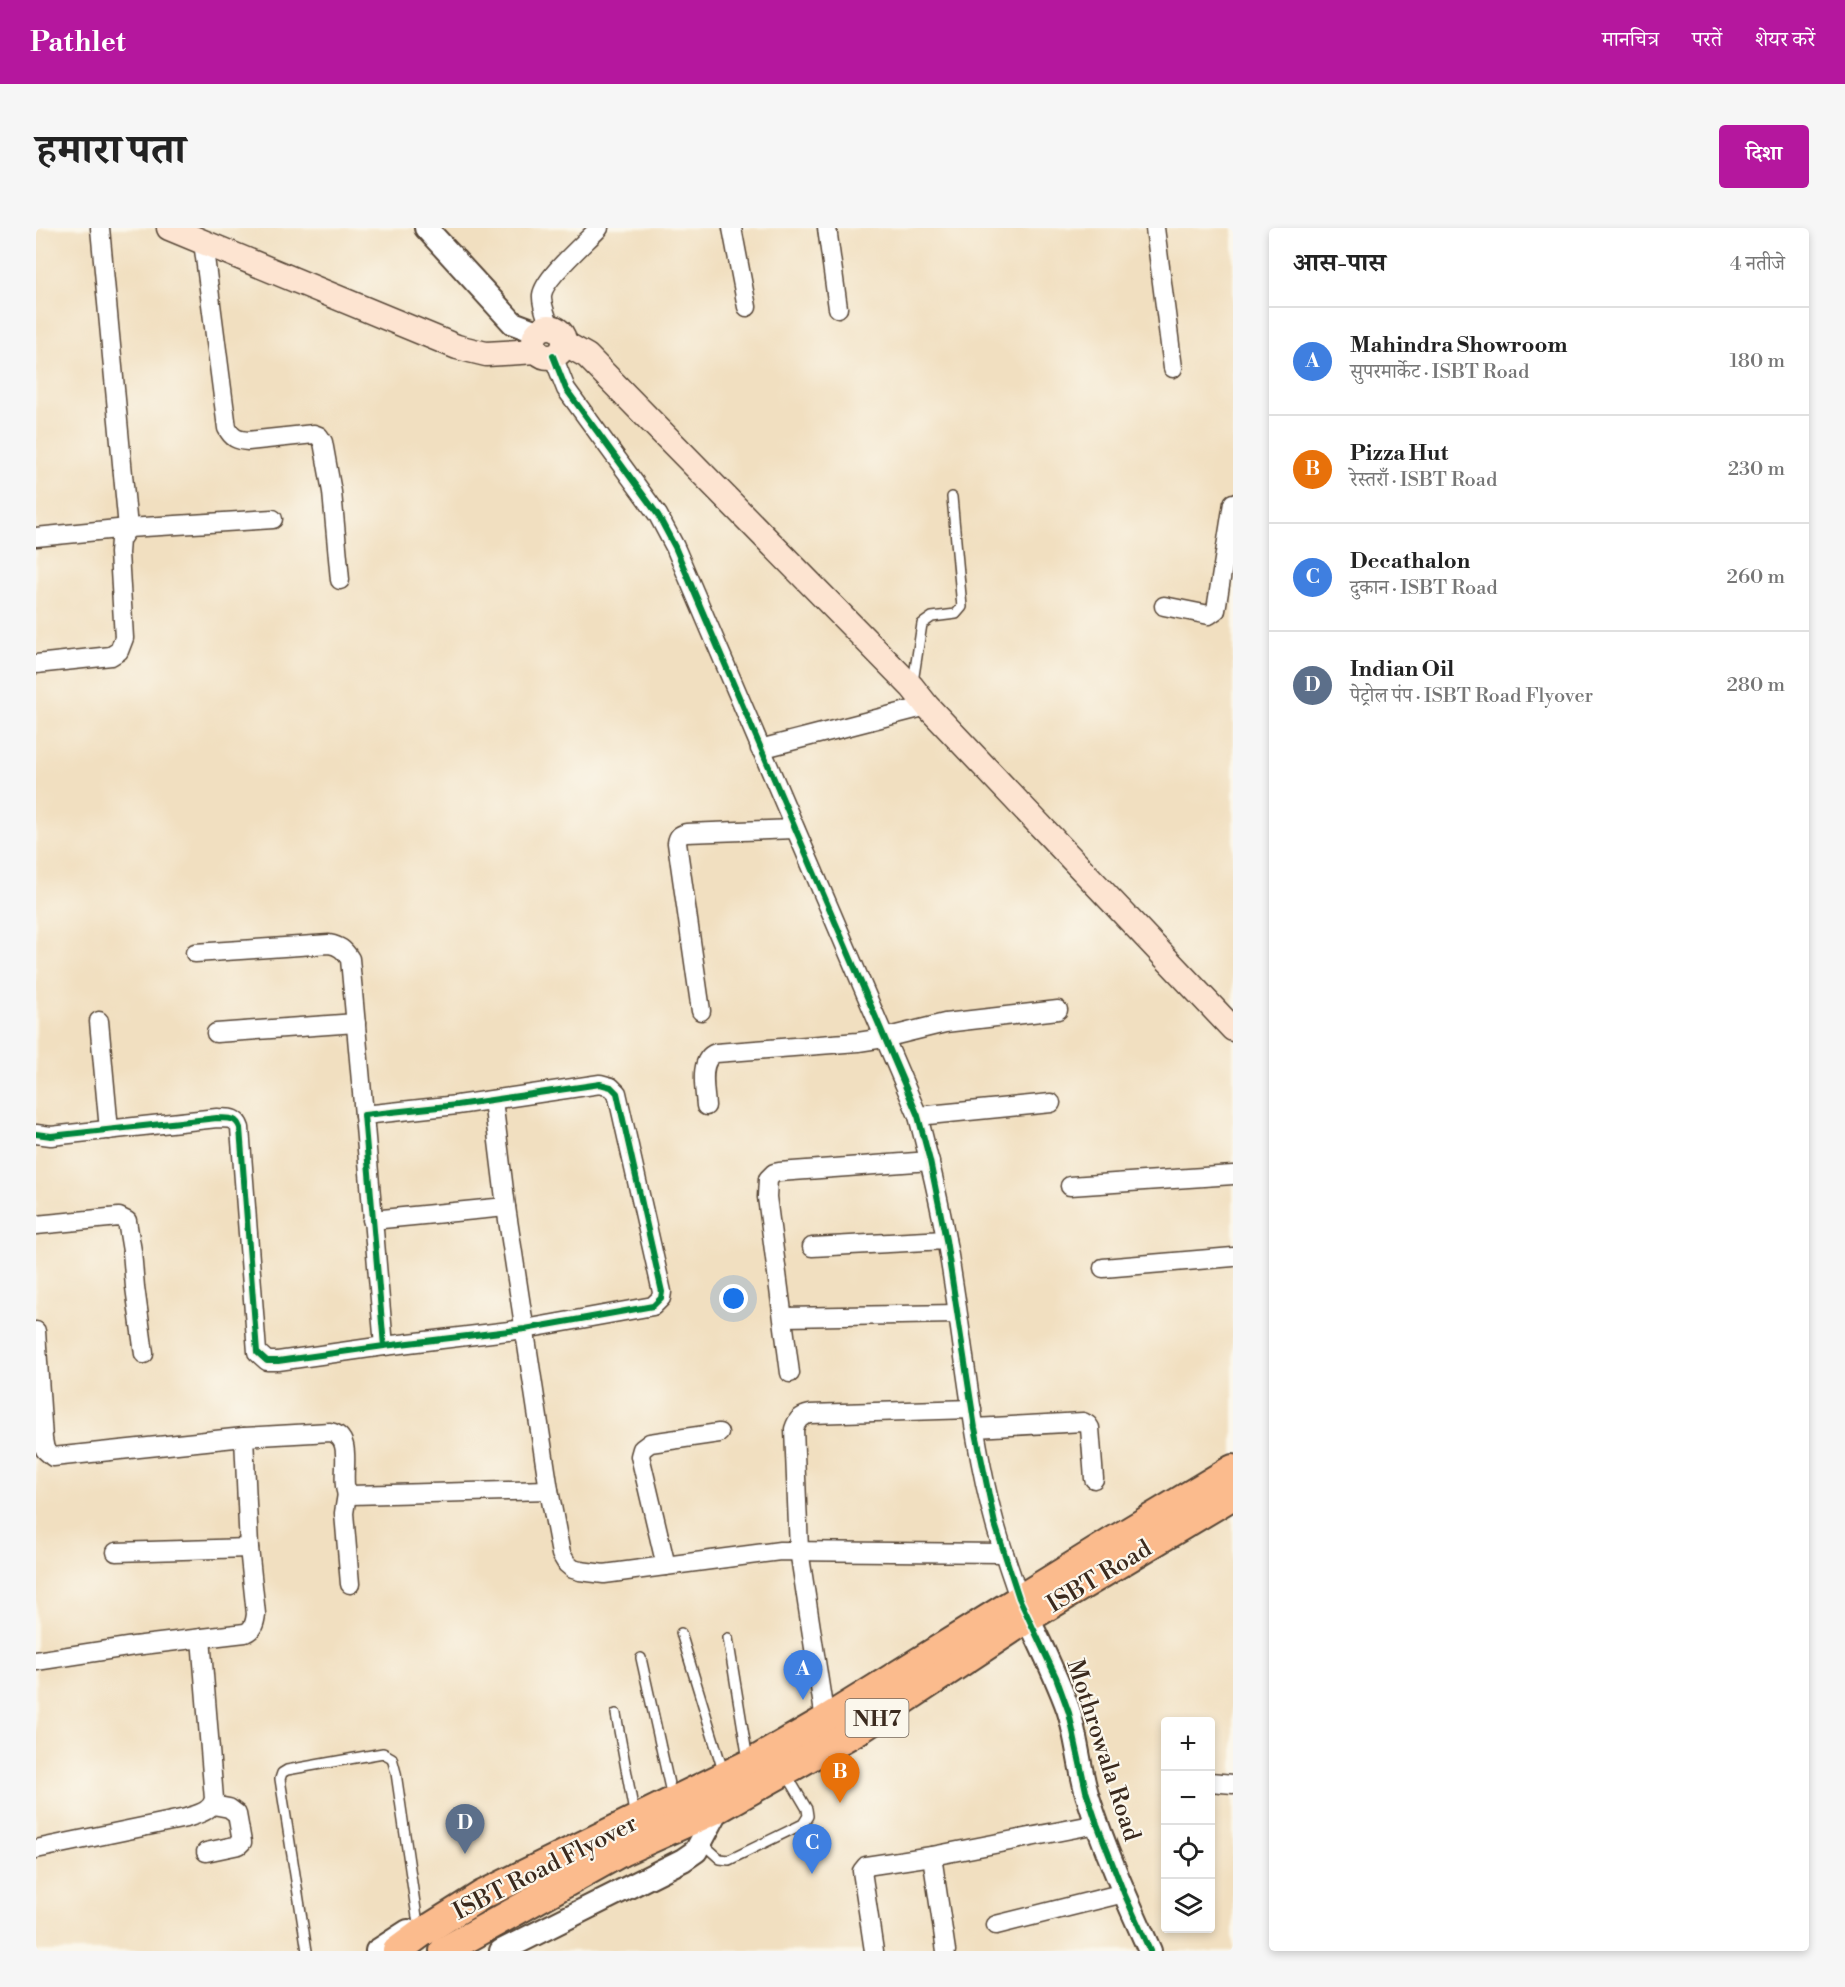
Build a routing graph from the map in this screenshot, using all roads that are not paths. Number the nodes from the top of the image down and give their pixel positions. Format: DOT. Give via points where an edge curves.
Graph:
graph roads {
  1 [pos="100,228"];
  2 [pos="170,228"];
  3 [pos="426,228"];
  4 [pos="599,228"];
  5 [pos="732,228"];
  6 [pos="827,228"];
  7 [pos="1155,228"];
  8 [pos="203,242"];
  9 [pos="747,307"];
  10 [pos="838,308"];
  11 [pos="548,342"];
  12 [pos="1173,368"];
  13 [pos="952,497"];
  14 [pos="1233,503"];
  15 [pos="273,519"];
  16 [pos="128,528"];
  17 [pos="36,537"];
  18 [pos="340,580"];
  19 [pos="1164,606"];
  20 [pos="36,664"];
  21 [pos="920,696"];
  22 [pos="760,749"];
  23 [pos="795,829"];
  24 [pos="195,953"];
  25 [pos="1058,1010"];
  26 [pos="701,1011"];
  27 [pos="99,1021"];
  28 [pos="356,1023"];
  29 [pos="1233,1029"];
  30 [pos="216,1033"];
  31 [pos="884,1038"];
  32 [pos="492,1100"];
  33 [pos="1051,1103"];
  34 [pos="706,1106"];
  35 [pos="364,1115"];
  36 [pos="918,1116"];
  37 [pos="109,1130"];
  38 [pos="36,1134"];
  39 [pos="930,1161"];
  40 [pos="1233,1175"];
  41 [pos="1070,1186"];
  42 [pos="506,1207"];
  43 [pos="372,1220"];
  44 [pos="36,1225"];
  45 [pos="946,1240"];
  46 [pos="812,1247"];
  47 [pos="1233,1257"];
  48 [pos="1103,1268"];
  49 [pos="957,1314"];
  50 [pos="784,1317"];
  51 [pos="525,1329"];
  52 [pos="36,1331"];
  53 [pos="384,1346"];
  54 [pos="144,1354"];
  55 [pos="38,1359"];
  56 [pos="790,1373"];
  57 [pos="972,1409"];
  58 [pos="975,1428"];
  59 [pos="719,1433"];
  60 [pos="244,1437"];
  61 [pos="43,1457"];
  62 [pos="1233,1469"];
  63 [pos="1094,1479"];
  64 [pos="549,1490"];
  65 [pos="346,1494"];
  66 [pos="1233,1495"];
  67 [pos="249,1548"];
  68 [pos="799,1550"];
  69 [pos="116,1552"];
  70 [pos="1004,1553"];
  71 [pos="666,1566"];
  72 [pos="350,1584"];
  73 [pos="1024,1608"];
  74 [pos="681,1633"];
  75 [pos="201,1638"];
  76 [pos="728,1638"];
  77 [pos="641,1658"];
  78 [pos="36,1661"];
  79 [pos="616,1714"];
  80 [pos="825,1720"];
  81 [pos="737,1770"];
  82 [pos="785,1770"];
  83 [pos="1215,1782"];
  84 [pos="1233,1784"];
  85 [pos="678,1803"];
  86 [pos="213,1805"];
  87 [pos="633,1807"];
  88 [pos="720,1808"];
  89 [pos="1096,1824"];
  90 [pos="702,1843"];
  91 [pos="36,1849"];
  92 [pos="206,1852"];
  93 [pos="932,1856"];
  94 [pos="1124,1893"];
  95 [pos="418,1924"];
  96 [pos="996,1925"];
  97 [pos="307,1951"];
  98 [pos="377,1951"];
  99 [pos="397,1951"];
  100 [pos="444,1951"];
  101 [pos="501,1951"];
  102 [pos="874,1951"];
  103 [pos="946,1951"];
  104 [pos="1150,1951"];
  1 -- 16 [label="street"];
  2 -- 8 [label="main road"];
  3 -- 11 [label="street" via="513,323"];
  4 -- 11 [label="street" via="547,281 542,294"];
  5 -- 9 [label="street"];
  6 -- 10 [label="street"];
  7 -- 12 [label="street"];
  8 -- 11 [label="main road" via="458,347 486,354"];
  8 -- 18 [label="street" via="227,428 230,435 248,441 319,436 333,492"];
  11 -- 21 [label="main road" via="587,356"];
  11 -- 22 [label="street" via="566,389 658,515 688,576"];
  13 -- 21 [label="lane" via="962,607 956,614 932,617 922,624"];
  14 -- 19 [label="street" via="1216,610 1209,615"];
  15 -- 16 [label="street"];
  16 -- 17 [label="street"];
  16 -- 20 [label="street" via="120,540 119,553 124,638 119,651 111,656"];
  21 -- 22 [label="street"];
  21 -- 29 [label="main road"];
  22 -- 23 [label="street"];
  23 -- 26 [label="street" via="687,833 678,838"];
  23 -- 31 [label="street"];
  24 -- 28 [label="street" via="328,944 340,947 350,959"];
  25 -- 31 [label="street" via="945,1023"];
  27 -- 37 [label="street"];
  28 -- 30 [label="street"];
  28 -- 35 [label="street"];
  31 -- 34 [label="street" via="710,1055 705,1061"];
  31 -- 36 [label="street"];
  32 -- 35 [label="street"];
  32 -- 42 [label="street"];
  32 -- 51 [label="street" via="600,1084 615,1090 662,1292 653,1306"];
  33 -- 36 [label="street"];
  35 -- 43 [label="street"];
  36 -- 39 [label="street"];
  37 -- 38 [label="street"];
  37 -- 53 [label="street" via="217,1118 236,1121 240,1128 257,1352 267,1361 278,1361"];
  39 -- 45 [label="street"];
  39 -- 50 [label="street" via="779,1172 770,1176 767,1197"];
  40 -- 41 [label="street"];
  42 -- 43 [label="street"];
  42 -- 51 [label="street"];
  43 -- 53 [label="street"];
  44 -- 54 [label="street" via="119,1217 127,1221"];
  45 -- 46 [label="street"];
  45 -- 49 [label="street"];
  47 -- 48 [label="street"];
  49 -- 50 [label="street"];
  49 -- 57 [label="street"];
  50 -- 56 [label="street"];
  51 -- 53 [label="street"];
  51 -- 64 [label="street"];
  52 -- 55 [label="street"];
  55 -- 61 [label="street"];
  57 -- 58 [label="street"];
  57 -- 68 [label="street" via="810,1414 799,1419 794,1429"];
  58 -- 63 [label="street" via="1083,1422 1090,1428"];
  58 -- 70 [label="street"];
  59 -- 71 [label="street" via="650,1443 640,1452"];
  60 -- 61 [label="street"];
  60 -- 65 [label="street" via="334,1433 345,1444"];
  60 -- 67 [label="street"];
  62 -- 73 [label="highway, NH7"];
  64 -- 65 [label="street"];
  64 -- 71 [label="street" via="561,1554 567,1564 580,1571 604,1575"];
  65 -- 72 [label="street"];
  66 -- 73 [label="highway, ISBT Road / NH7"];
  67 -- 69 [label="street"];
  67 -- 75 [label="street" via="254,1624 245,1633"];
  68 -- 70 [label="street"];
  68 -- 71 [label="street"];
  68 -- 80 [label="street"];
  70 -- 73 [label="street"];
  73 -- 80 [label="highway"];
  73 -- 82 [label="highway, ISBT Road / NH7" via="863,1727"];
  73 -- 89 [label="street, Mothrowala Road" via="1069,1713"];
  74 -- 81 [label="lane"];
  75 -- 78 [label="street"];
  75 -- 86 [label="street"];
  76 -- 81 [label="lane"];
  77 -- 85 [label="lane"];
  79 -- 87 [label="lane"];
  80 -- 81 [label="highway, NH7"];
  81 -- 85 [label="highway, NH7"];
  82 -- 88 [label="highway, ISBT Road / NH7"];
  82 -- 90 [label="lane" via="807,1809 803,1824 729,1860 720,1859"];
  83 -- 84 [label="street"];
  85 -- 87 [label="street"];
  85 -- 88 [label="highway, ISBT Road Flyover / NH7"];
  85 -- 99 [label="highway, ISBT Road Flyover / NH7" via="482,1895"];
  85 -- 100 [label="highway, ISBT Road Flyover / NH7" via="621,1852"];
  86 -- 91 [label="street" via="186,1818"];
  86 -- 92 [label="street" via="237,1814 242,1842"];
  87 -- 95 [label="street" via="522,1863"];
  88 -- 90 [label="street"];
  89 -- 93 [label="street"];
  89 -- 94 [label="street, Mothrowala Road"];
  90 -- 101 [label="street" via="683,1860"];
  93 -- 102 [label="street" via="869,1865 862,1871"];
  93 -- 103 [label="street"];
  94 -- 96 [label="street"];
  94 -- 104 [label="street, Mothrowala Road"];
  95 -- 97 [label="lane" via="392,1758 383,1753 287,1770 280,1779"];
  95 -- 98 [label="street"];
}
